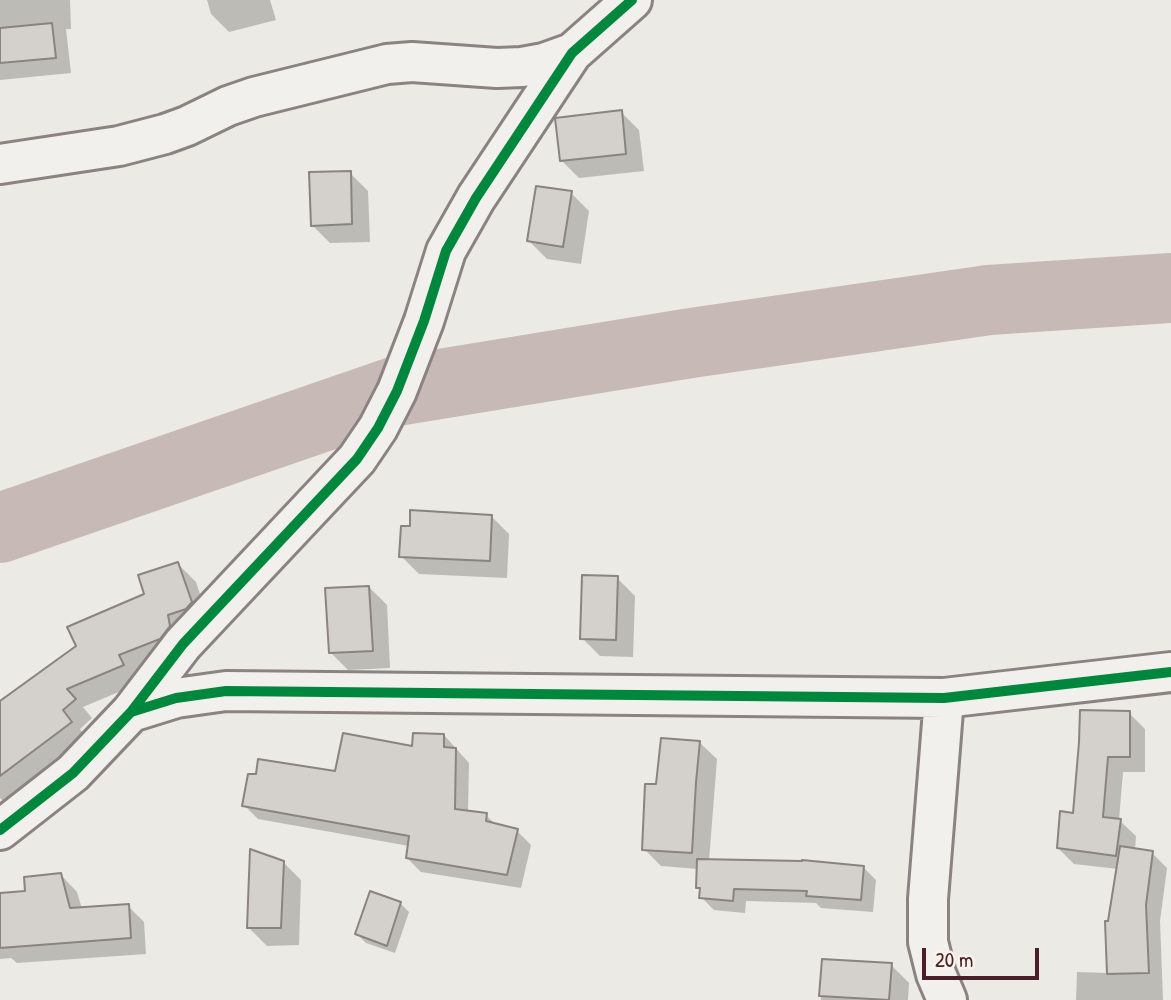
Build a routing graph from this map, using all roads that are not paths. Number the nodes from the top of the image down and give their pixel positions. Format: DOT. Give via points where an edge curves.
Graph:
graph roads {
  1 [pos="632,0"];
  2 [pos="572,53"];
  3 [pos="0,164"];
  4 [pos="1171,672"];
  5 [pos="944,698"];
  6 [pos="131,712"];
  7 [pos="0,830"];
  8 [pos="947,1000"];
  1 -- 2 [label="street"];
  2 -- 3 [label="street" via="522,67 387,64 254,97 165,134 119,146"];
  2 -- 6 [label="street" via="446,251 424,321 378,428 357,459 183,643"];
  4 -- 5 [label="street"];
  5 -- 6 [label="street" via="226,691 176,698"];
  5 -- 8 [label="street" via="928,942"];
  6 -- 7 [label="street" via="73,773"];
}
